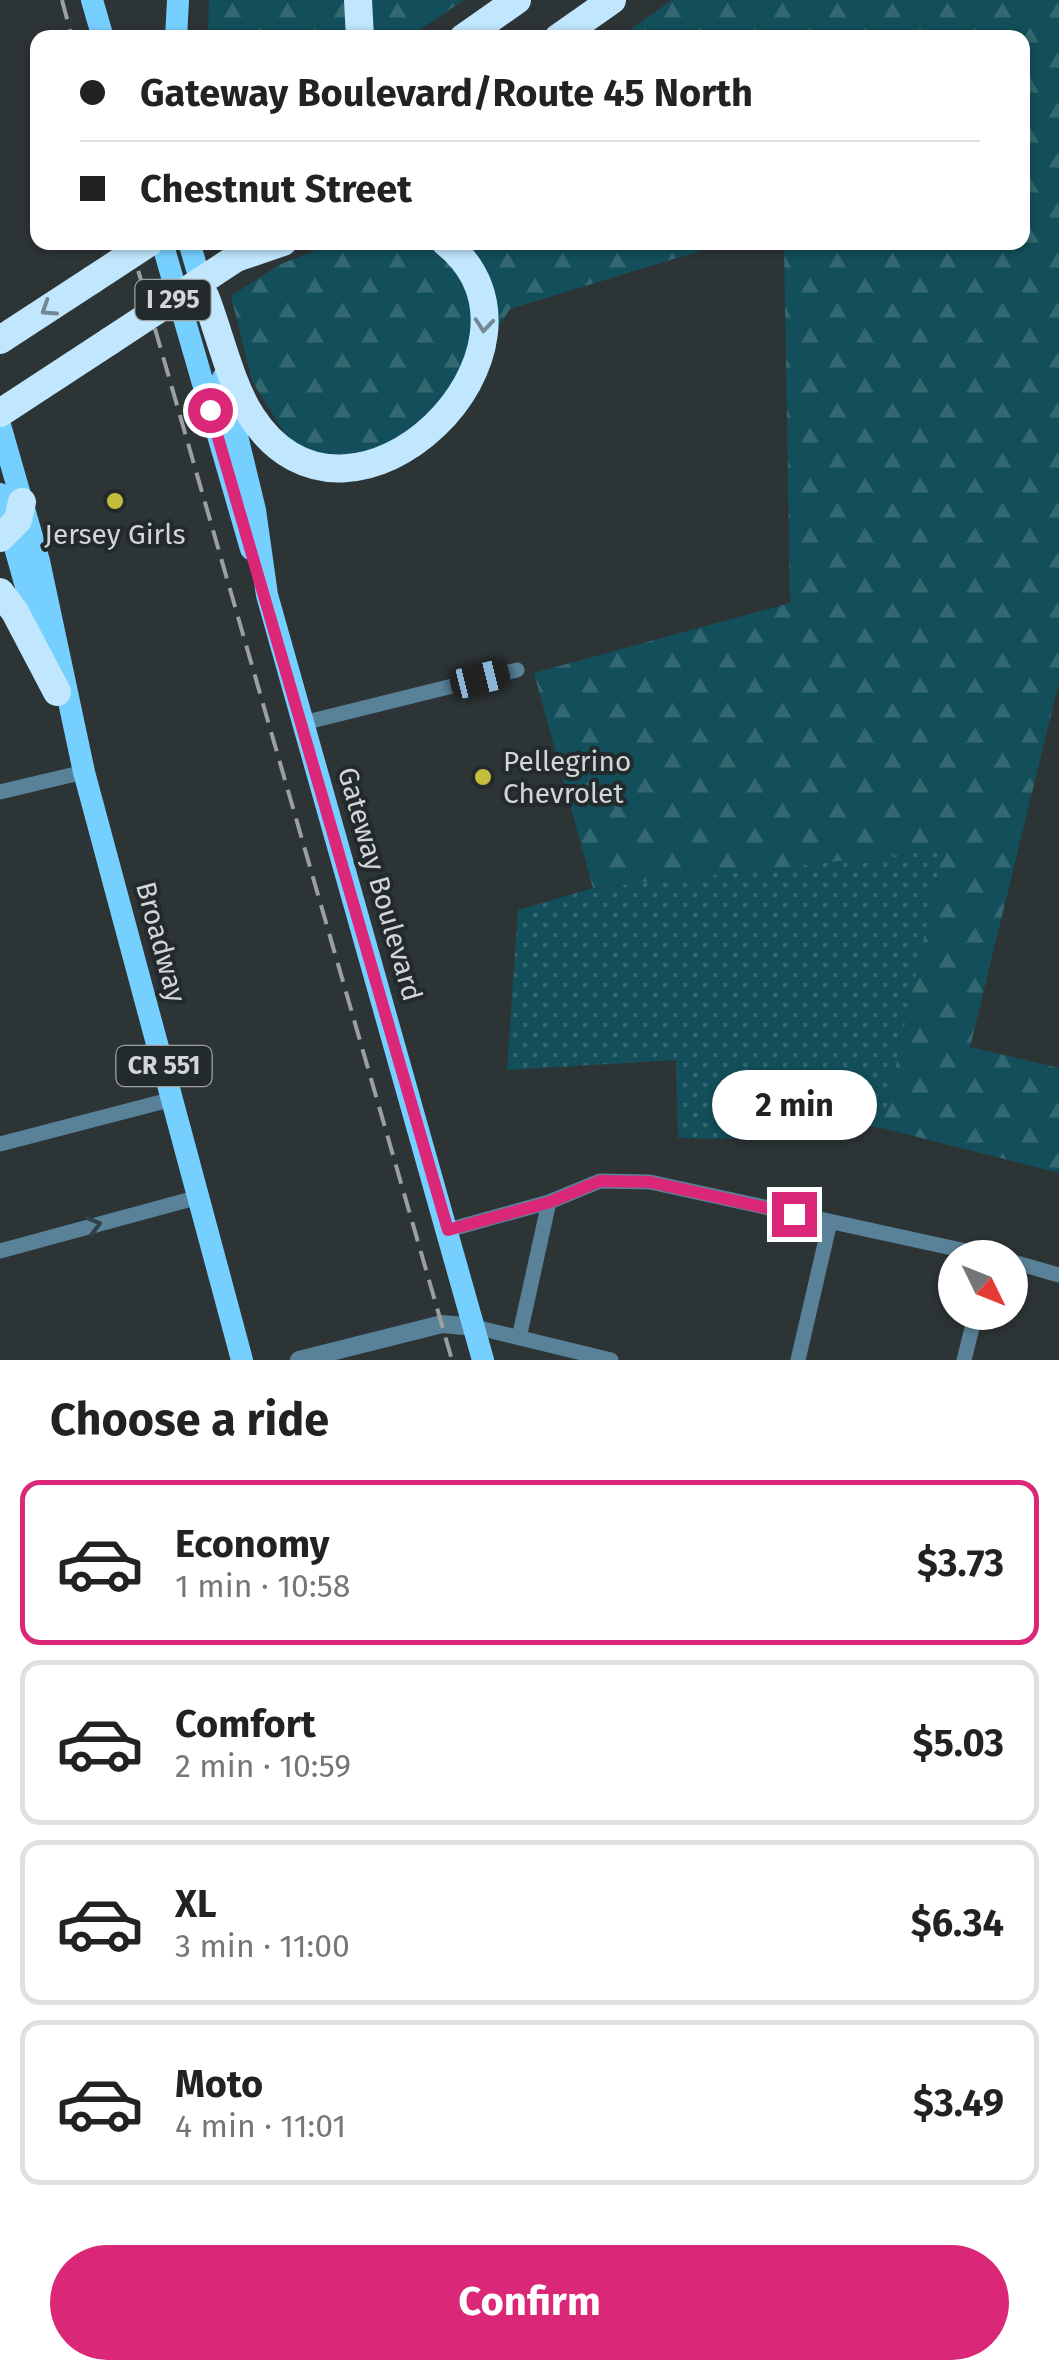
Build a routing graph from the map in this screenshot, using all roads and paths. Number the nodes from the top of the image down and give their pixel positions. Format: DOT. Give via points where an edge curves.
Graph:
graph roads {
  1 [pos="92,0"];
  2 [pos="178,0"];
  3 [pos="358,0"];
  4 [pos="517,0"];
  5 [pos="607,4"];
  6 [pos="101,30"];
  7 [pos="176,30"];
  8 [pos="360,30"];
  9 [pos="474,30"];
  10 [pos="570,30"];
  11 [pos="138,250"];
  12 [pos="164,250"];
  13 [pos="191,250"];
  14 [pos="248,250"];
  15 [pos="453,250"];
  16 [pos="205,296"];
  17 [pos="2,339"];
  18 [pos="0,413"];
  19 [pos="0,425"];
  20 [pos="11,498"];
  21 [pos="5,535"];
  22 [pos="0,592"];
  23 [pos="267,595"];
  24 [pos="517,670"];
  25 [pos="57,692"];
  26 [pos="303,722"];
  27 [pos="84,772"];
  28 [pos="0,792"];
  29 [pos="173,1099"];
  30 [pos="0,1144"];
  31 [pos="198,1197"];
  32 [pos="550,1202"];
  33 [pos="830,1222"];
  34 [pos="448,1230"];
  35 [pos="938,1245"];
  36 [pos="0,1251"];
  37 [pos="1028,1266"];
  38 [pos="1059,1274"];
  39 [pos="475,1326"];
  40 [pos="972,1330"];
  41 [pos="519,1338"];
  42 [pos="242,1360"];
  43 [pos="299,1360"];
  44 [pos="483,1360"];
  45 [pos="611,1360"];
  46 [pos="798,1360"];
  47 [pos="964,1360"];
  1 -- 6 [label="main road"];
  2 -- 7 [label="main road"];
  3 -- 8 [label="highway"];
  4 -- 9 [label="highway"];
  5 -- 10 [label="highway"];
  11 -- 17 [label="highway, I 295, one-way, bridge"];
  12 -- 23 [label="main road"];
  13 -- 16 [label="main road, Gateway Boulevard"];
  14 -- 18 [label="highway, I 295, bridge"];
  15 -- 16 [label="highway, one-way" via="469,265 485,299 480,354 441,421 407,449 369,465 313,466 266,434 250,415"];
  16 -- 23 [label="main road, Gateway Boulevard" via="255,510"];
  19 -- 20 [label="main road, Broadway / CR 551"];
  20 -- 21 [label="highway"];
  20 -- 27 [label="main road, Broadway / CR 551"];
  21 -- 25 [label="main road, Broadway / CR 551"];
  22 -- 25 [label="highway"];
  23 -- 26 [label="main road, Gateway Boulevard"];
  24 -- 26 [label="street"];
  25 -- 27 [label="main road, Broadway / CR 551"];
  26 -- 34 [label="main road, Gateway Boulevard"];
  27 -- 28 [label="street"];
  27 -- 29 [label="main road, Broadway / CR 551"];
  29 -- 30 [label="street"];
  29 -- 31 [label="main road, Broadway / CR 551"];
  36 -- 31 [label="street, one-way"];
  31 -- 42 [label="main road, Broadway / CR 551"];
  32 -- 33 [label="street" via="600,1181 650,1182"];
  32 -- 34 [label="street"];
  32 -- 41 [label="street"];
  33 -- 35 [label="street"];
  33 -- 46 [label="street"];
  34 -- 39 [label="main road, Gateway Boulevard"];
  37 -- 38 [label="street"];
  39 -- 41 [label="street"];
  39 -- 43 [label="street" via="442,1324"];
  39 -- 44 [label="main road, Gateway Boulevard"];
  40 -- 47 [label="street"];
  41 -- 45 [label="street"];
}
